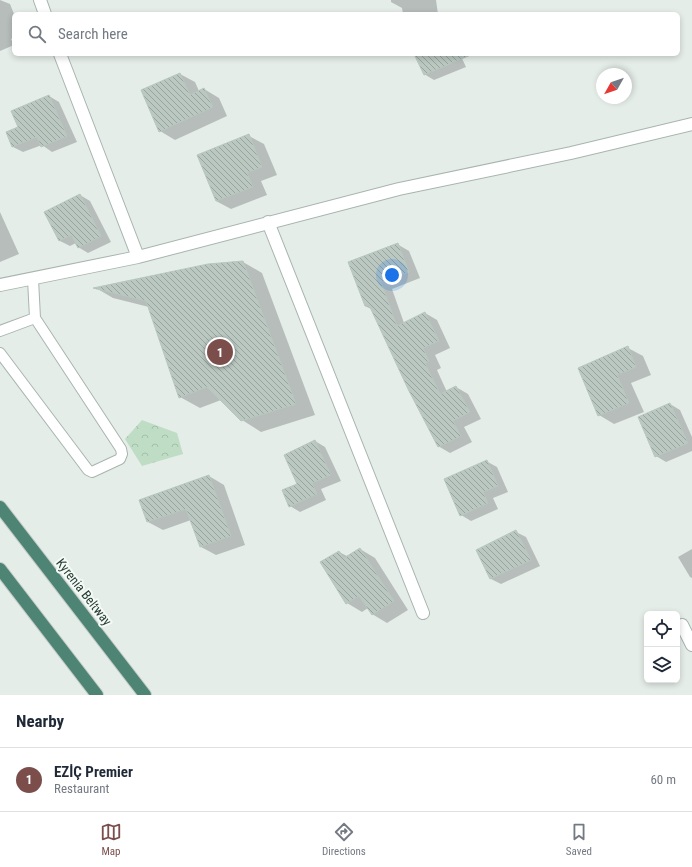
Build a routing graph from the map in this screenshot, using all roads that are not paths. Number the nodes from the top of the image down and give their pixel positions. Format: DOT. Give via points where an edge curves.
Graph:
graph roads {
  1 [pos="40,0"];
  2 [pos="44,12"];
  3 [pos="61,56"];
  4 [pos="692,124"];
  5 [pos="268,222"];
  6 [pos="138,257"];
  7 [pos="33,279"];
  8 [pos="0,285"];
  9 [pos="36,318"];
  10 [pos="0,331"];
  11 [pos="0,353"];
  12 [pos="0,507"];
  13 [pos="0,569"];
  14 [pos="423,613"];
  15 [pos="682,625"];
  16 [pos="692,644"];
  17 [pos="97,695"];
  18 [pos="145,695"];
  1 -- 2 [label="street"];
  3 -- 6 [label="street"];
  4 -- 5 [label="street" via="571,153 399,189"];
  5 -- 6 [label="street"];
  5 -- 14 [label="street"];
  6 -- 7 [label="street"];
  7 -- 8 [label="street"];
  7 -- 9 [label="lane"];
  9 -- 10 [label="lane"];
  9 -- 11 [label="lane" via="121,449 120,459 92,472 88,470"];
  12 -- 18 [label="highway, Kyrenia Beltway"];
  13 -- 17 [label="highway"];
  15 -- 16 [label="street"];
}
